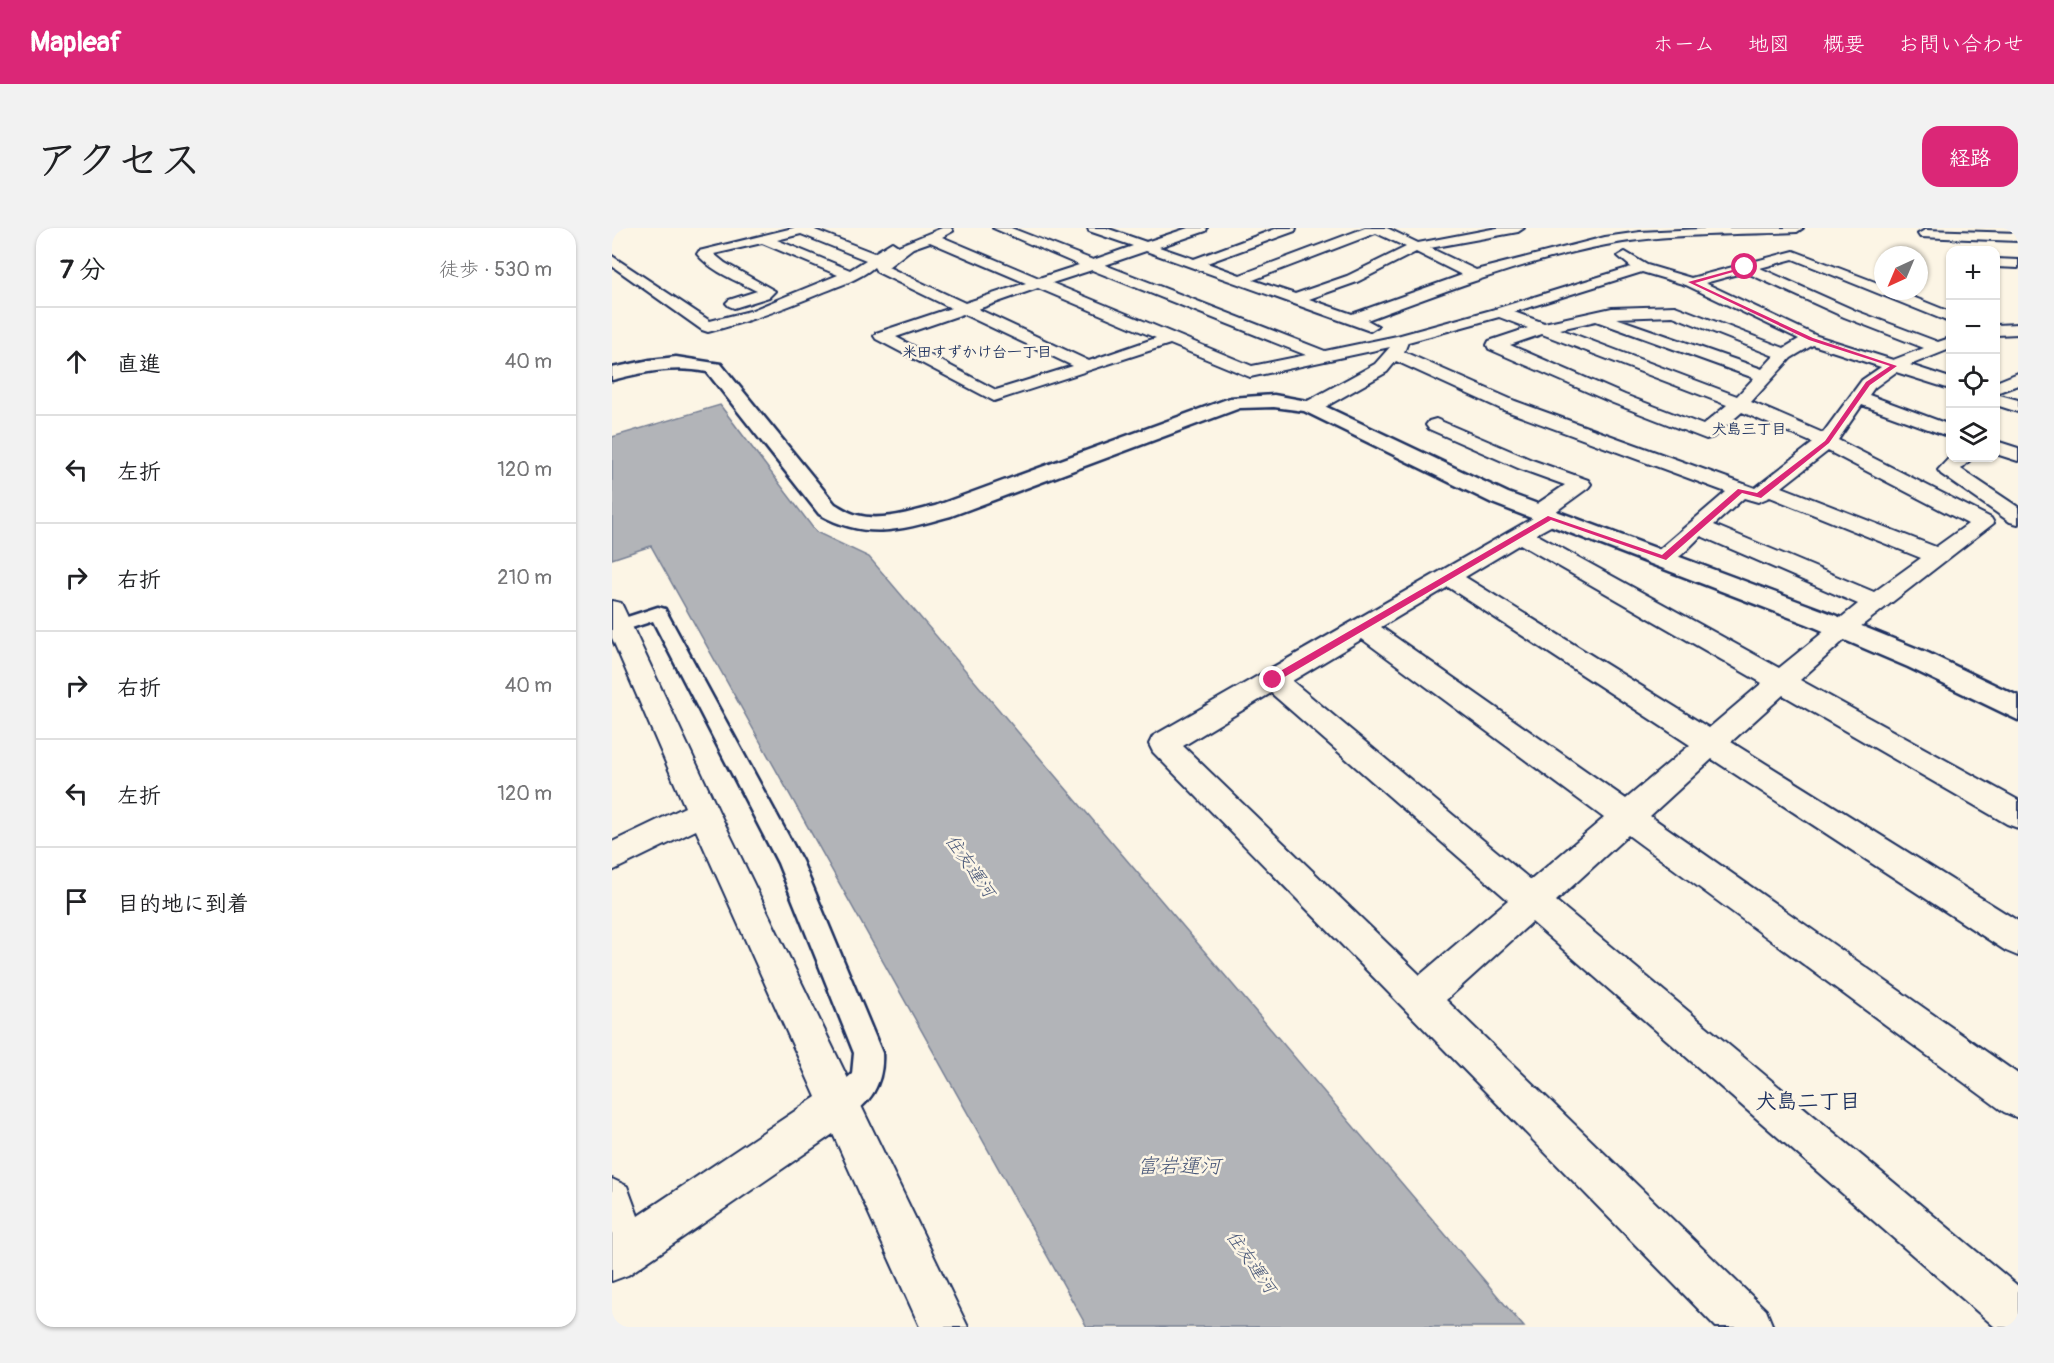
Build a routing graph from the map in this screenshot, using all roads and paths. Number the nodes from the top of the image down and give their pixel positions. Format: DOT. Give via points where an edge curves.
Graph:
graph roads {
  1 [pos="956,228"];
  2 [pos="999,228"];
  3 [pos="1094,228"];
  4 [pos="1290,228"];
  5 [pos="1518,228"];
  6 [pos="1797,228"];
  7 [pos="807,229"];
  8 [pos="1194,229"];
  9 [pos="1672,231"];
  10 [pos="1920,231"];
  11 [pos="935,232"];
  12 [pos="1588,233"];
  13 [pos="2018,237"];
  14 [pos="764,239"];
  15 [pos="1605,241"];
  16 [pos="1693,246"];
  17 [pos="1147,247"];
  18 [pos="1416,247"];
  19 [pos="1946,247"];
  20 [pos="876,259"];
  21 [pos="613,263"];
  22 [pos="2006,263"];
  23 [pos="1193,264"];
  24 [pos="1093,265"];
  25 [pos="1745,267"];
  26 [pos="1642,268"];
  27 [pos="2018,273"];
  28 [pos="1478,274"];
  29 [pos="850,275"];
  30 [pos="1239,280"];
  31 [pos="1690,282"];
  32 [pos="1038,283"];
  33 [pos="1293,300"];
  34 [pos="1524,303"];
  35 [pos="964,309"];
  36 [pos="1500,312"];
  37 [pos="1946,315"];
  38 [pos="691,316"];
  39 [pos="1597,316"];
  40 [pos="1352,320"];
  41 [pos="1541,329"];
  42 [pos="2018,329"];
  43 [pos="2000,330"];
  44 [pos="1170,339"];
  45 [pos="1811,339"];
  46 [pos="1945,345"];
  47 [pos="1396,346"];
  48 [pos="1785,354"];
  49 [pos="1323,356"];
  50 [pos="1894,366"];
  51 [pos="1088,367"];
  52 [pos="612,374"];
  53 [pos="1766,376"];
  54 [pos="2018,378"];
  55 [pos="1946,383"];
  56 [pos="2000,386"];
  57 [pos="1858,397"];
  58 [pos="1619,399"];
  59 [pos="2000,401"];
  60 [pos="1740,404"];
  61 [pos="1508,405"];
  62 [pos="2018,406"];
  63 [pos="1311,407"];
  64 [pos="1436,425"];
  65 [pos="1568,429"];
  66 [pos="1946,430"];
  67 [pos="1458,435"];
  68 [pos="1827,442"];
  69 [pos="2000,449"];
  70 [pos="2018,455"];
  71 [pos="1957,462"];
  72 [pos="1768,489"];
  73 [pos="1741,490"];
  74 [pos="2018,517"];
  75 [pos="1537,522"];
  76 [pos="1699,527"];
  77 [pos="1938,556"];
  78 [pos="1663,558"];
  79 [pos="1449,577"];
  80 [pos="1876,602"];
  81 [pos="614,621"];
  82 [pos="1363,627"];
  83 [pos="1842,628"];
  84 [pos="1273,680"];
  85 [pos="1781,681"];
  86 [pos="2018,709"];
  87 [pos="1710,744"];
  88 [pos="703,812"];
  89 [pos="2018,815"];
  90 [pos="1627,817"];
  91 [pos="612,856"];
  92 [pos="1532,900"];
  93 [pos="2018,939"];
  94 [pos="1420,999"];
  95 [pos="2018,1098"];
  96 [pos="840,1105"];
  97 [pos="612,1202"];
  98 [pos="619,1254"];
  99 [pos="2018,1316"];
  100 [pos="944,1327"];
  101 [pos="1749,1327"];
  1 -- 11 [label="street"];
  2 -- 24 [label="street"];
  3 -- 17 [label="street"];
  4 -- 23 [label="street"];
  5 -- 18 [label="street"];
  6 -- 9 [label="street"];
  7 -- 14 [label="street"];
  7 -- 20 [label="street"];
  8 -- 17 [label="street"];
  9 -- 15 [label="street"];
  9 -- 16 [label="street"];
  10 -- 13 [label="street"];
  10 -- 19 [label="street"];
  11 -- 20 [label="street" via="898,242"];
  11 -- 32 [label="street"];
  11 -- 35 [label="street" via="908,245 881,265 882,269"];
  12 -- 15 [label="street"];
  14 -- 29 [label="street"];
  14 -- 38 [label="street" via="704,254 768,291"];
  15 -- 26 [label="street"];
  15 -- 28 [label="street"];
  17 -- 23 [label="street"];
  17 -- 24 [label="street"];
  18 -- 28 [label="street"];
  18 -- 30 [label="street" via="1377,228"];
  18 -- 33 [label="street" via="1352,279"];
  20 -- 29 [label="street"];
  21 -- 38 [label="street"];
  22 -- 27 [label="street"];
  23 -- 30 [label="street"];
  24 -- 32 [label="street"];
  24 -- 49 [label="street"];
  25 -- 31 [label="street"];
  25 -- 37 [label="street" via="1794,255"];
  25 -- 46 [label="street" via="1850,314"];
  26 -- 31 [label="street"];
  26 -- 34 [label="street"];
  28 -- 34 [label="street"];
  28 -- 40 [label="street"];
  29 -- 38 [label="street" via="756,314 708,327"];
  30 -- 33 [label="street"];
  31 -- 45 [label="street"];
  32 -- 35 [label="street"];
  32 -- 44 [label="street"];
  33 -- 40 [label="street"];
  34 -- 36 [label="street"];
  35 -- 51 [label="street"];
  35 -- 51 [label="street" via="882,336 994,396"];
  36 -- 41 [label="street"];
  36 -- 47 [label="street"];
  39 -- 41 [label="street"];
  39 -- 48 [label="street" via="1634,310 1675,311"];
  39 -- 53 [label="street"];
  40 -- 47 [label="street" via="1398,336"];
  41 -- 58 [label="street" via="1495,345"];
  41 -- 60 [label="street"];
  42 -- 43 [label="street"];
  44 -- 49 [label="street" via="1250,372"];
  44 -- 51 [label="street"];
  45 -- 48 [label="street"];
  45 -- 50 [label="street"];
  46 -- 50 [label="street"];
  47 -- 49 [label="street"];
  47 -- 61 [label="street"];
  47 -- 63 [label="street" via="1381,368"];
  48 -- 53 [label="street"];
  50 -- 55 [label="street"];
  50 -- 57 [label="street" via="1868,384"];
  52 -- 63 [label="street" via="682,362 714,368 827,509 852,522 883,523 942,511 1237,402 1264,400"];
  53 -- 60 [label="street"];
  54 -- 56 [label="street"];
  57 -- 66 [label="street"];
  57 -- 68 [label="street"];
  58 -- 60 [label="street" via="1706,433"];
  58 -- 65 [label="street"];
  59 -- 62 [label="street"];
  60 -- 68 [label="street"];
  61 -- 65 [label="street"];
  61 -- 67 [label="street"];
  63 -- 75 [label="street" via="1500,498"];
  64 -- 67 [label="street"];
  65 -- 73 [label="street"];
  67 -- 75 [label="street" via="1581,484"];
  68 -- 72 [label="street"];
  68 -- 77 [label="street" via="1983,523"];
  69 -- 70 [label="street"];
  71 -- 74 [label="street" via="1948,470"];
  72 -- 73 [label="street" via="1758,496"];
  72 -- 77 [label="street"];
  73 -- 76 [label="street"];
  75 -- 78 [label="street"];
  75 -- 79 [label="street"];
  75 -- 85 [label="street"];
  76 -- 78 [label="street"];
  76 -- 80 [label="street"];
  77 -- 80 [label="street"];
  78 -- 83 [label="street"];
  79 -- 82 [label="street"];
  79 -- 87 [label="street"];
  80 -- 83 [label="street"];
  81 -- 88 [label="street"];
  81 -- 96 [label="street" via="658,613 790,861 868,1053 863,1088"];
  82 -- 84 [label="street"];
  82 -- 90 [label="street"];
  83 -- 85 [label="street"];
  83 -- 86 [label="street"];
  84 -- 92 [label="street"];
  84 -- 94 [label="street" via="1163,744"];
  85 -- 87 [label="street"];
  85 -- 89 [label="street"];
  87 -- 90 [label="street"];
  87 -- 93 [label="street"];
  88 -- 91 [label="street"];
  88 -- 96 [label="street"];
  90 -- 92 [label="street"];
  90 -- 95 [label="street"];
  92 -- 94 [label="street"];
  92 -- 99 [label="street"];
  94 -- 101 [label="street"];
  96 -- 98 [label="street"];
  96 -- 100 [label="street"];
  97 -- 98 [label="street"];
}
